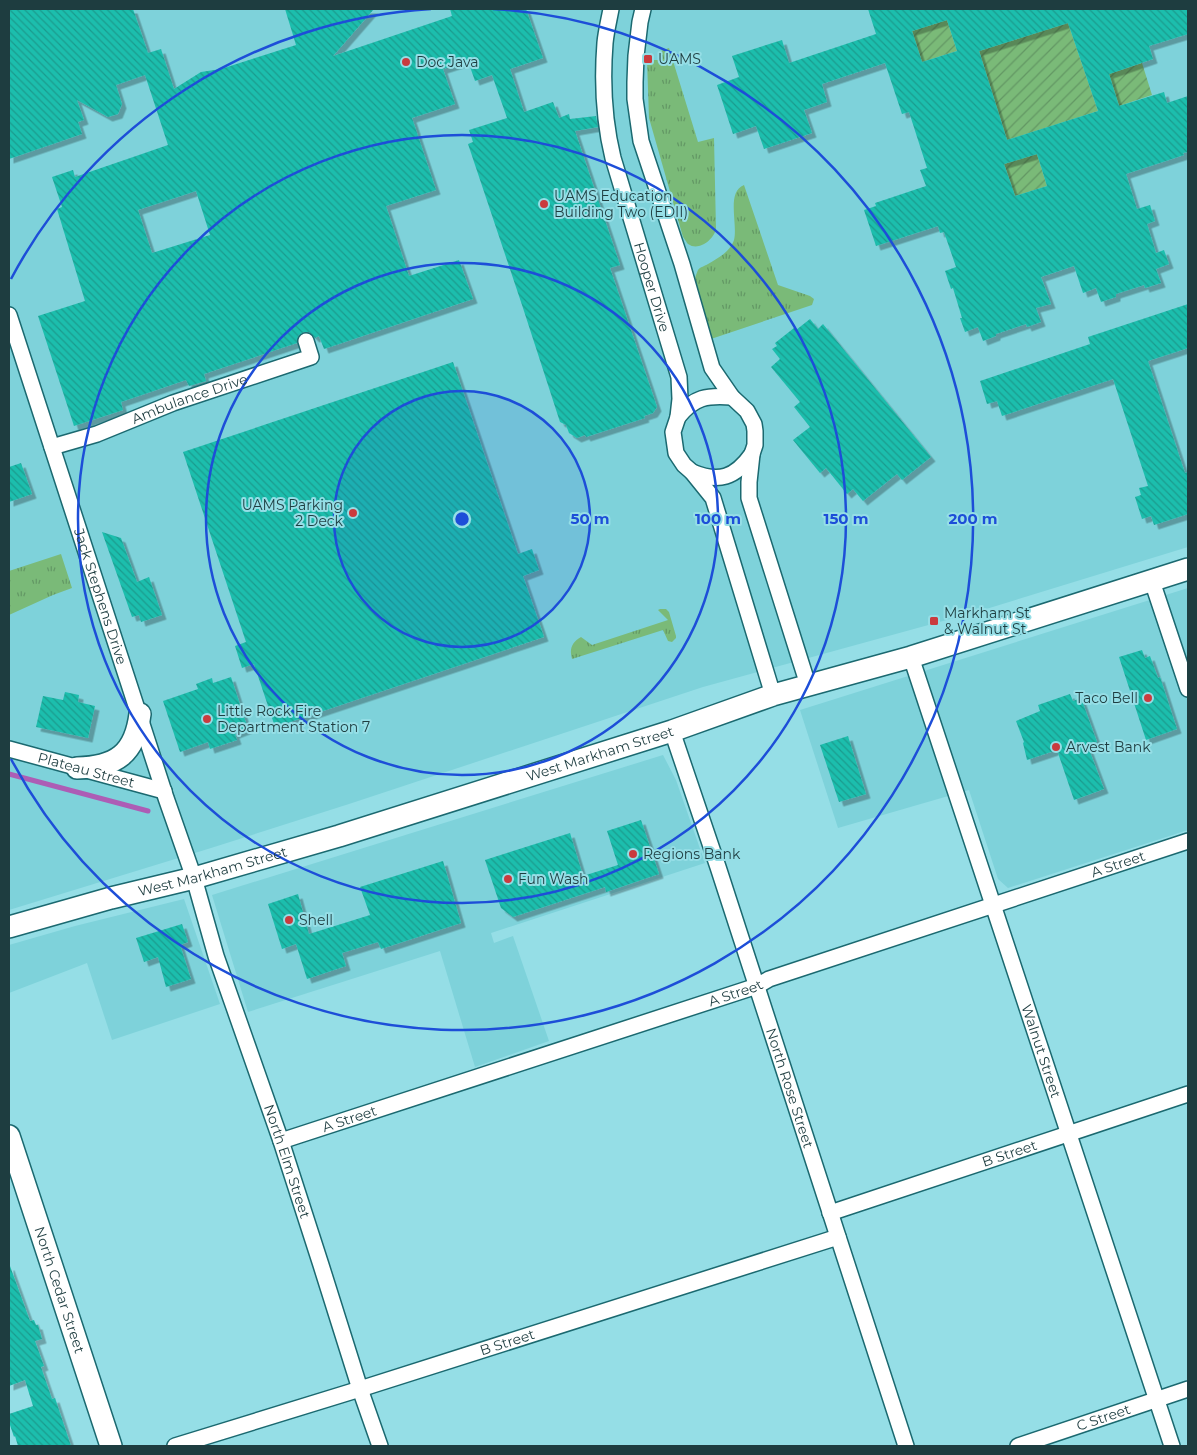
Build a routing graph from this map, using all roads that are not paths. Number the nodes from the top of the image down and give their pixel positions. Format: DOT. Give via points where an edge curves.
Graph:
graph roads {
  1 [pos="611,9"];
  2 [pos="644,9"];
  3 [pos="9,315"];
  4 [pos="306,340"];
  5 [pos="732,397"];
  6 [pos="678,417"];
  7 [pos="52,447"];
  8 [pos="752,454"];
  9 [pos="692,472"];
  10 [pos="1188,569"];
  11 [pos="1152,581"];
  12 [pos="911,657"];
  13 [pos="808,685"];
  14 [pos="1188,689"];
  15 [pos="773,695"];
  16 [pos="140,714"];
  17 [pos="672,731"];
  18 [pos="9,749"];
  19 [pos="77,768"];
  20 [pos="164,791"];
  21 [pos="1188,841"];
  22 [pos="194,878"];
  23 [pos="993,905"];
  24 [pos="9,928"];
  25 [pos="757,986"];
  26 [pos="1188,1094"];
  27 [pos="1069,1134"];
  28 [pos="9,1136"];
  29 [pos="281,1141"];
  30 [pos="830,1213"];
  31 [pos="838,1237"];
  32 [pos="360,1389"];
  33 [pos="1188,1389"];
  34 [pos="1156,1400"];
  35 [pos="111,1446"];
  36 [pos="176,1446"];
  37 [pos="380,1446"];
  38 [pos="906,1446"];
  39 [pos="1018,1446"];
  40 [pos="1172,1446"];
  1 -- 6 [label="street, Hooper Drive" via="605,42 604,80 610,146 679,377"];
  2 -- 5 [label="street" via="635,82 641,141 712,368"];
  3 -- 7 [label="street, Jack Stephens Drive"];
  4 -- 7 [label="street, Ambulance Drive" via="311,357"];
  5 -- 6 [label="street" via="702,398 687,406"];
  5 -- 8 [label="street" via="747,411 754,424"];
  6 -- 9 [label="street, Hooper Drive" via="673,432 676,453"];
  7 -- 16 [label="street, Jack Stephens Drive"];
  8 -- 9 [label="street" via="744,466 730,475 706,478"];
  8 -- 13 [label="street" via="749,498"];
  9 -- 15 [label="street, Hooper Drive" via="713,498"];
  10 -- 11 [label="main road, West Markham Street"];
  11 -- 12 [label="main road, West Markham Street"];
  11 -- 14 [label="street"];
  12 -- 13 [label="main road, West Markham Street"];
  12 -- 23 [label="street, Walnut Street"];
  13 -- 15 [label="main road, West Markham Street"];
  15 -- 17 [label="main road, West Markham Street"];
  16 -- 19 [label="main road" via="135,737 122,755 101,765"];
  16 -- 20 [label="street, Jack Stephens Drive"];
  17 -- 22 [label="main road, West Markham Street"];
  17 -- 25 [label="street, North Rose Street"];
  18 -- 19 [label="street, Plateau Street"];
  19 -- 20 [label="street, Plateau Street"];
  20 -- 22 [label="street, Jack Stephens Drive"];
  21 -- 23 [label="street, A Street"];
  22 -- 24 [label="main road, West Markham Street"];
  22 -- 29 [label="street, North Elm Street" via="216,956"];
  23 -- 25 [label="street, A Street" via="769,979"];
  23 -- 27 [label="street, Walnut Street"];
  25 -- 29 [label="street, A Street"];
  25 -- 30 [label="street, North Rose Street"];
  26 -- 27 [label="street, B Street"];
  27 -- 30 [label="street, B Street"];
  27 -- 34 [label="street, Walnut Street"];
  28 -- 35 [label="main road, North Cedar Street"];
  29 -- 32 [label="street, North Elm Street"];
  30 -- 31 [label="street, North Rose Street"];
  31 -- 32 [label="street, B Street"];
  31 -- 38 [label="street, North Rose Street"];
  32 -- 36 [label="street, B Street"];
  32 -- 37 [label="street, North Elm Street"];
  33 -- 34 [label="street, C Street"];
  34 -- 39 [label="street, C Street"];
  34 -- 40 [label="street, Walnut Street"];
}
